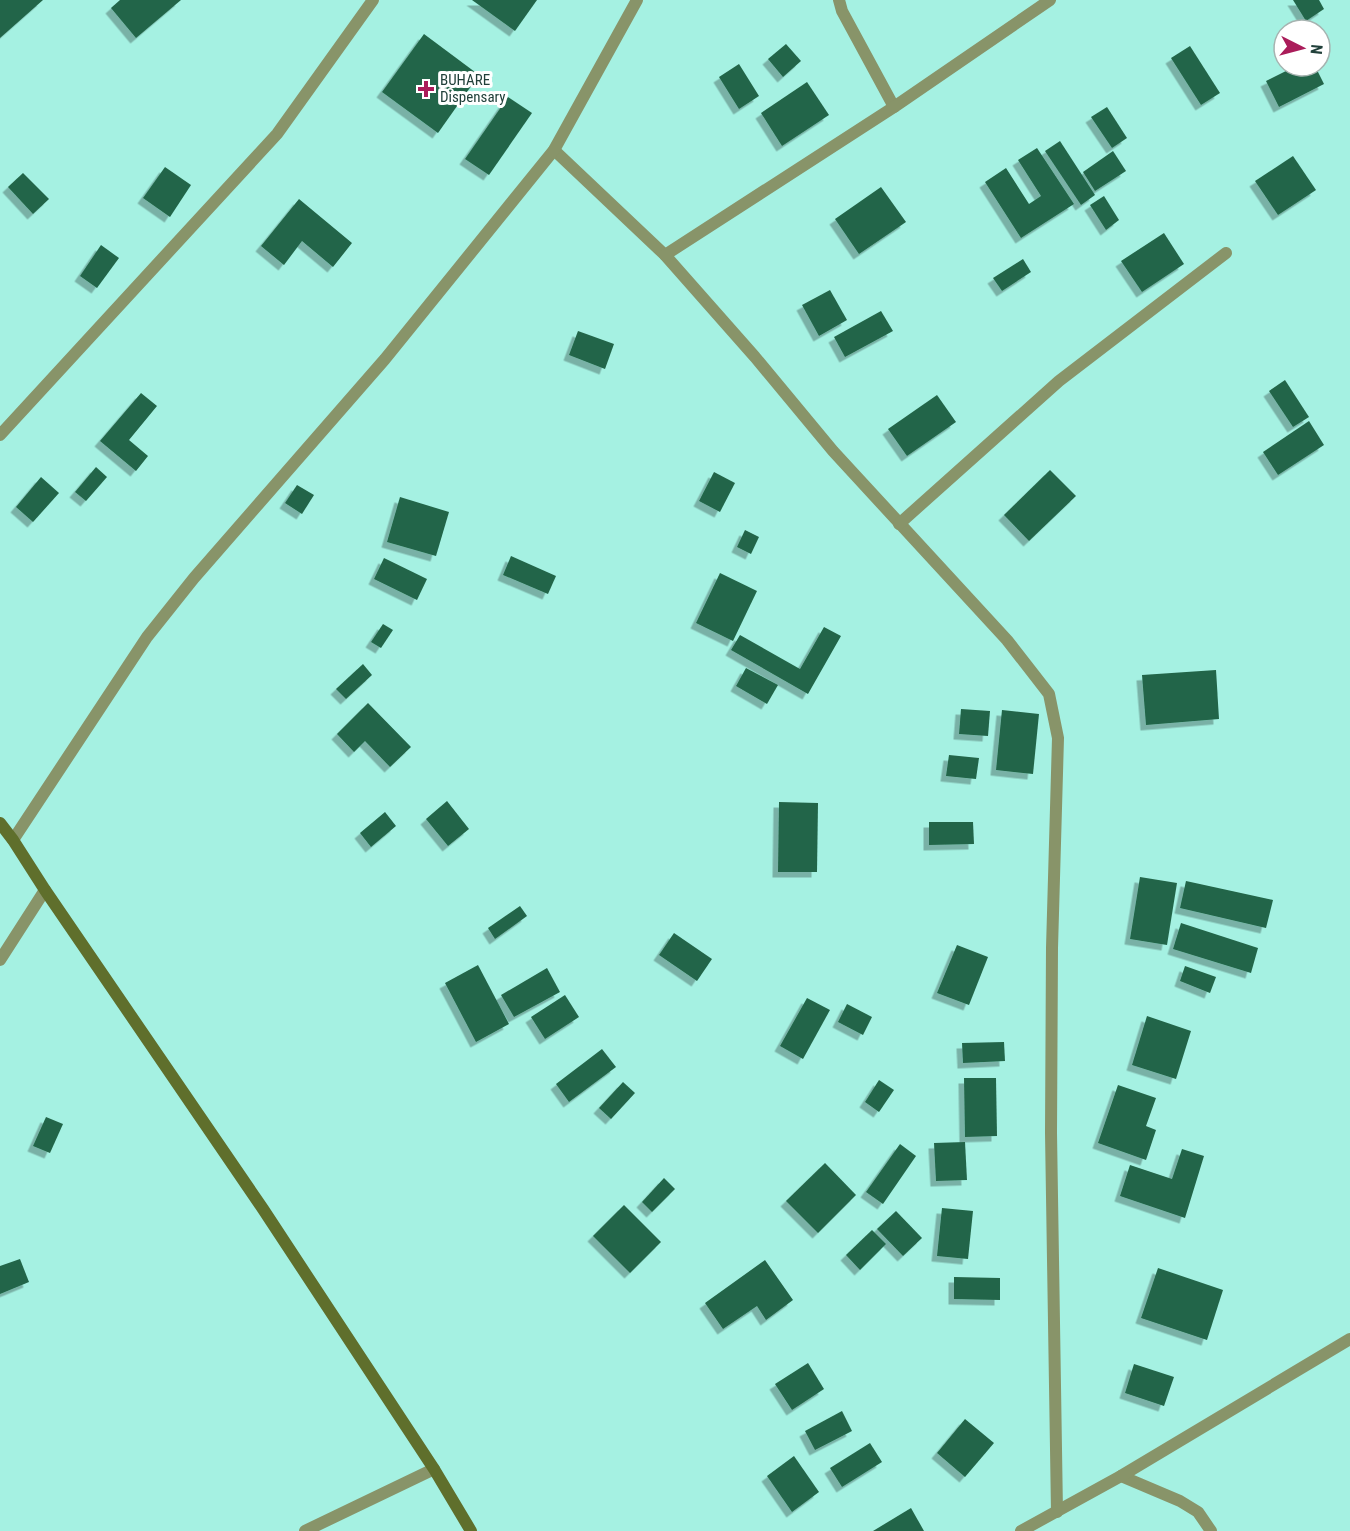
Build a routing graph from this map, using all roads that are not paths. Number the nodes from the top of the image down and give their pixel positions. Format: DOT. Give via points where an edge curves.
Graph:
graph roads {
  1 [pos="373,0"];
  2 [pos="637,0"];
  3 [pos="839,0"];
  4 [pos="1050,0"];
  5 [pos="894,107"];
  6 [pos="554,150"];
  7 [pos="1226,253"];
  8 [pos="665,255"];
  9 [pos="0,435"];
  10 [pos="900,524"];
  11 [pos="0,823"];
  12 [pos="13,840"];
  13 [pos="45,890"];
  14 [pos="0,960"];
  15 [pos="1350,1339"];
  16 [pos="434,1469"];
  17 [pos="1121,1476"];
  18 [pos="1057,1512"];
  19 [pos="305,1531"];
  20 [pos="471,1531"];
  21 [pos="1021,1531"];
  22 [pos="1211,1531"];
  1 -- 9 [label="street" via="277,134"];
  2 -- 6 [label="street"];
  3 -- 5 [label="street"];
  4 -- 5 [label="street"];
  5 -- 8 [label="street"];
  6 -- 8 [label="street"];
  6 -- 12 [label="street" via="385,359 147,637"];
  7 -- 10 [label="street" via="1059,381"];
  8 -- 10 [label="street"];
  10 -- 18 [label="street" via="1007,640 1049,693 1058,738 1051,1109"];
  11 -- 12 [label="main road"];
  12 -- 13 [label="main road"];
  13 -- 14 [label="street"];
  13 -- 16 [label="main road" via="263,1209"];
  15 -- 17 [label="street"];
  16 -- 19 [label="street"];
  16 -- 20 [label="main road"];
  17 -- 18 [label="street"];
  17 -- 22 [label="street" via="1198,1512"];
  18 -- 21 [label="street"];
}
